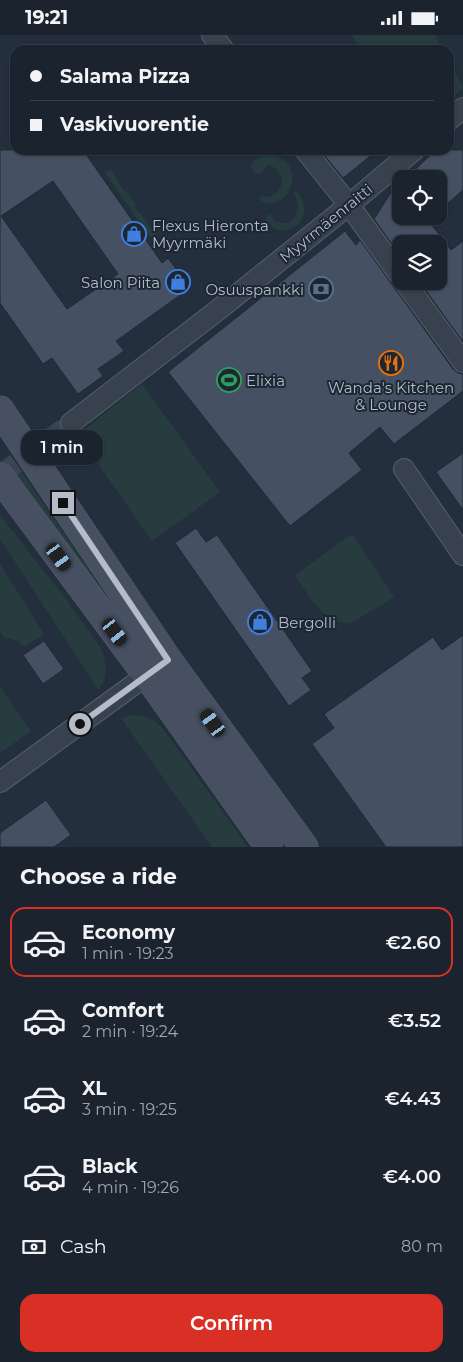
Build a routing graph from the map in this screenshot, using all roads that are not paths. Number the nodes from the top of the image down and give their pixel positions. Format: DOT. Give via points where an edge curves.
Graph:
graph roads {
  1 [pos="212,35"];
  2 [pos="220,45"];
  3 [pos="309,155"];
  4 [pos="408,155"];
  5 [pos="349,205"];
  6 [pos="392,265"];
  7 [pos="411,290"];
  8 [pos="463,362"];
  9 [pos="0,410"];
  10 [pos="71,423"];
  11 [pos="404,469"];
  12 [pos="0,477"];
  13 [pos="463,555"];
  14 [pos="157,668"];
  15 [pos="0,782"];
  16 [pos="270,847"];
  17 [pos="304,847"];
  1 -- 2 [label="street"];
  3 -- 5 [label="street"];
  4 -- 5 [label="street, Myyrmäenraitti"];
  5 -- 6 [label="street"];
  5 -- 10 [label="street, Myyrmäenraitti"];
  7 -- 8 [label="street"];
  9 -- 14 [label="main road"];
  11 -- 13 [label="street"];
  12 -- 14 [label="main road"];
  14 -- 15 [label="street"];
  14 -- 16 [label="main road"];
  14 -- 17 [label="main road"];
}
